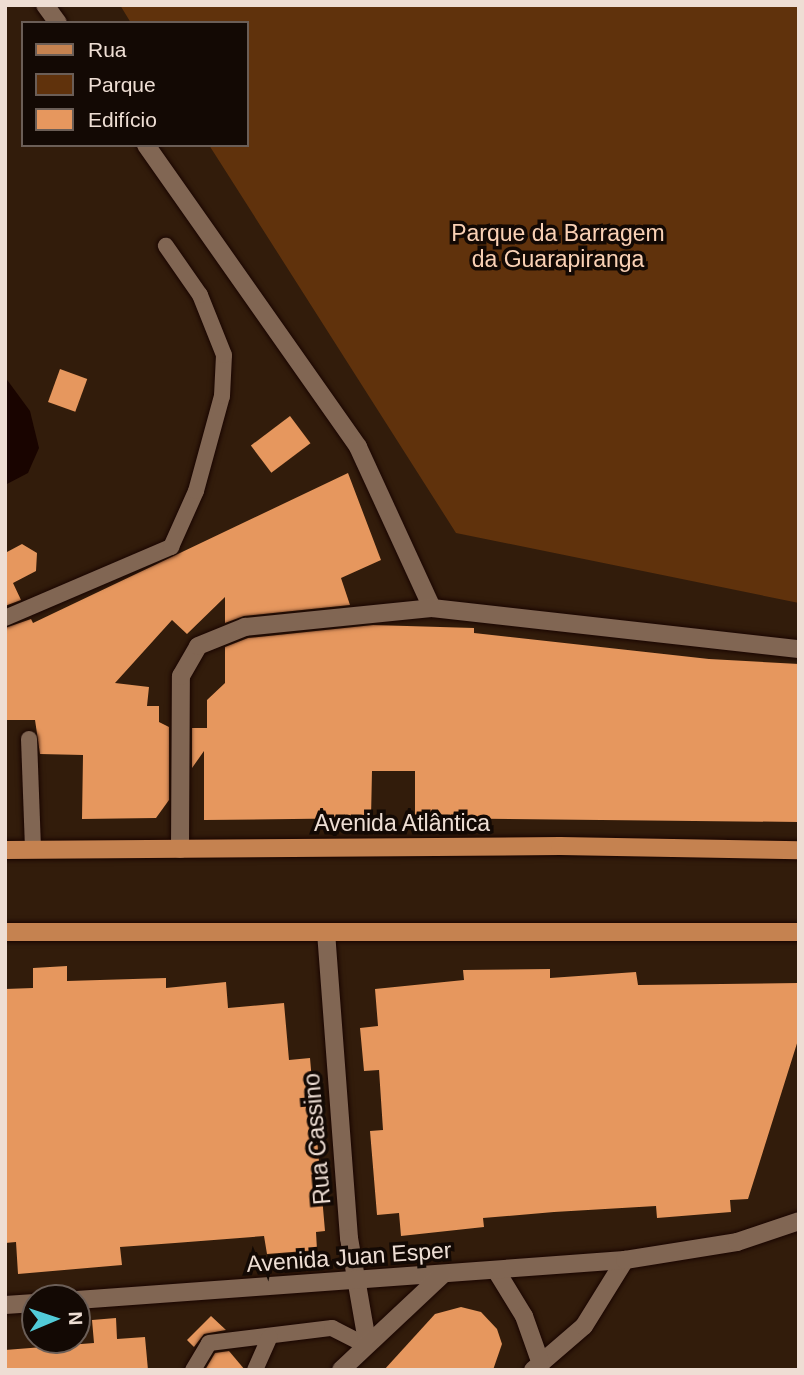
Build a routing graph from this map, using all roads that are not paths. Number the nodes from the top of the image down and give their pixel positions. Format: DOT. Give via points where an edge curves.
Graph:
graph roads {
  1 [pos="45,5"];
  2 [pos="57,21"];
  3 [pos="147,147"];
  4 [pos="166,246"];
  5 [pos="432,608"];
  6 [pos="5,618"];
  7 [pos="799,649"];
  8 [pos="29,739"];
  9 [pos="180,849"];
  10 [pos="5,850"];
  11 [pos="33,850"];
  12 [pos="799,850"];
  13 [pos="5,932"];
  14 [pos="326,932"];
  15 [pos="799,932"];
  16 [pos="799,1221"];
  17 [pos="625,1260"];
  18 [pos="497,1272"];
  19 [pos="442,1275"];
  20 [pos="354,1281"];
  21 [pos="91,1299"];
  22 [pos="270,1337"];
  23 [pos="365,1343"];
  24 [pos="537,1367"];
  25 [pos="193,1370"];
  26 [pos="255,1370"];
  27 [pos="341,1370"];
  1 -- 2 [label="street"];
  3 -- 5 [label="street" via="358,447"];
  4 -- 6 [label="lane" via="200,295 224,355 222,396 196,491 171,547"];
  5 -- 7 [label="street"];
  5 -- 9 [label="street" via="245,627 198,646 181,676"];
  8 -- 11 [label="lane"];
  9 -- 11 [label="main road, Avenida Atlântica"];
  9 -- 12 [label="main road, Avenida Atlântica"];
  10 -- 11 [label="main road, Avenida Atlântica"];
  13 -- 14 [label="main road"];
  14 -- 15 [label="main road"];
  14 -- 20 [label="street, Rua Cassino"];
  16 -- 17 [label="street, Avenida Juan Esper" via="737,1242"];
  17 -- 18 [label="street, Avenida Juan Esper"];
  17 -- 24 [label="street" via="584,1326"];
  18 -- 19 [label="street, Avenida Juan Esper"];
  18 -- 24 [label="street" via="524,1316"];
  19 -- 20 [label="street, Avenida Juan Esper"];
  19 -- 23 [label="street"];
  20 -- 21 [label="street, Avenida Juan Esper"];
  20 -- 23 [label="street, Rua Cassino"];
  22 -- 23 [label="lane" via="332,1328"];
  22 -- 25 [label="lane" via="209,1343"];
  22 -- 26 [label="lane"];
  23 -- 27 [label="street"];
}
